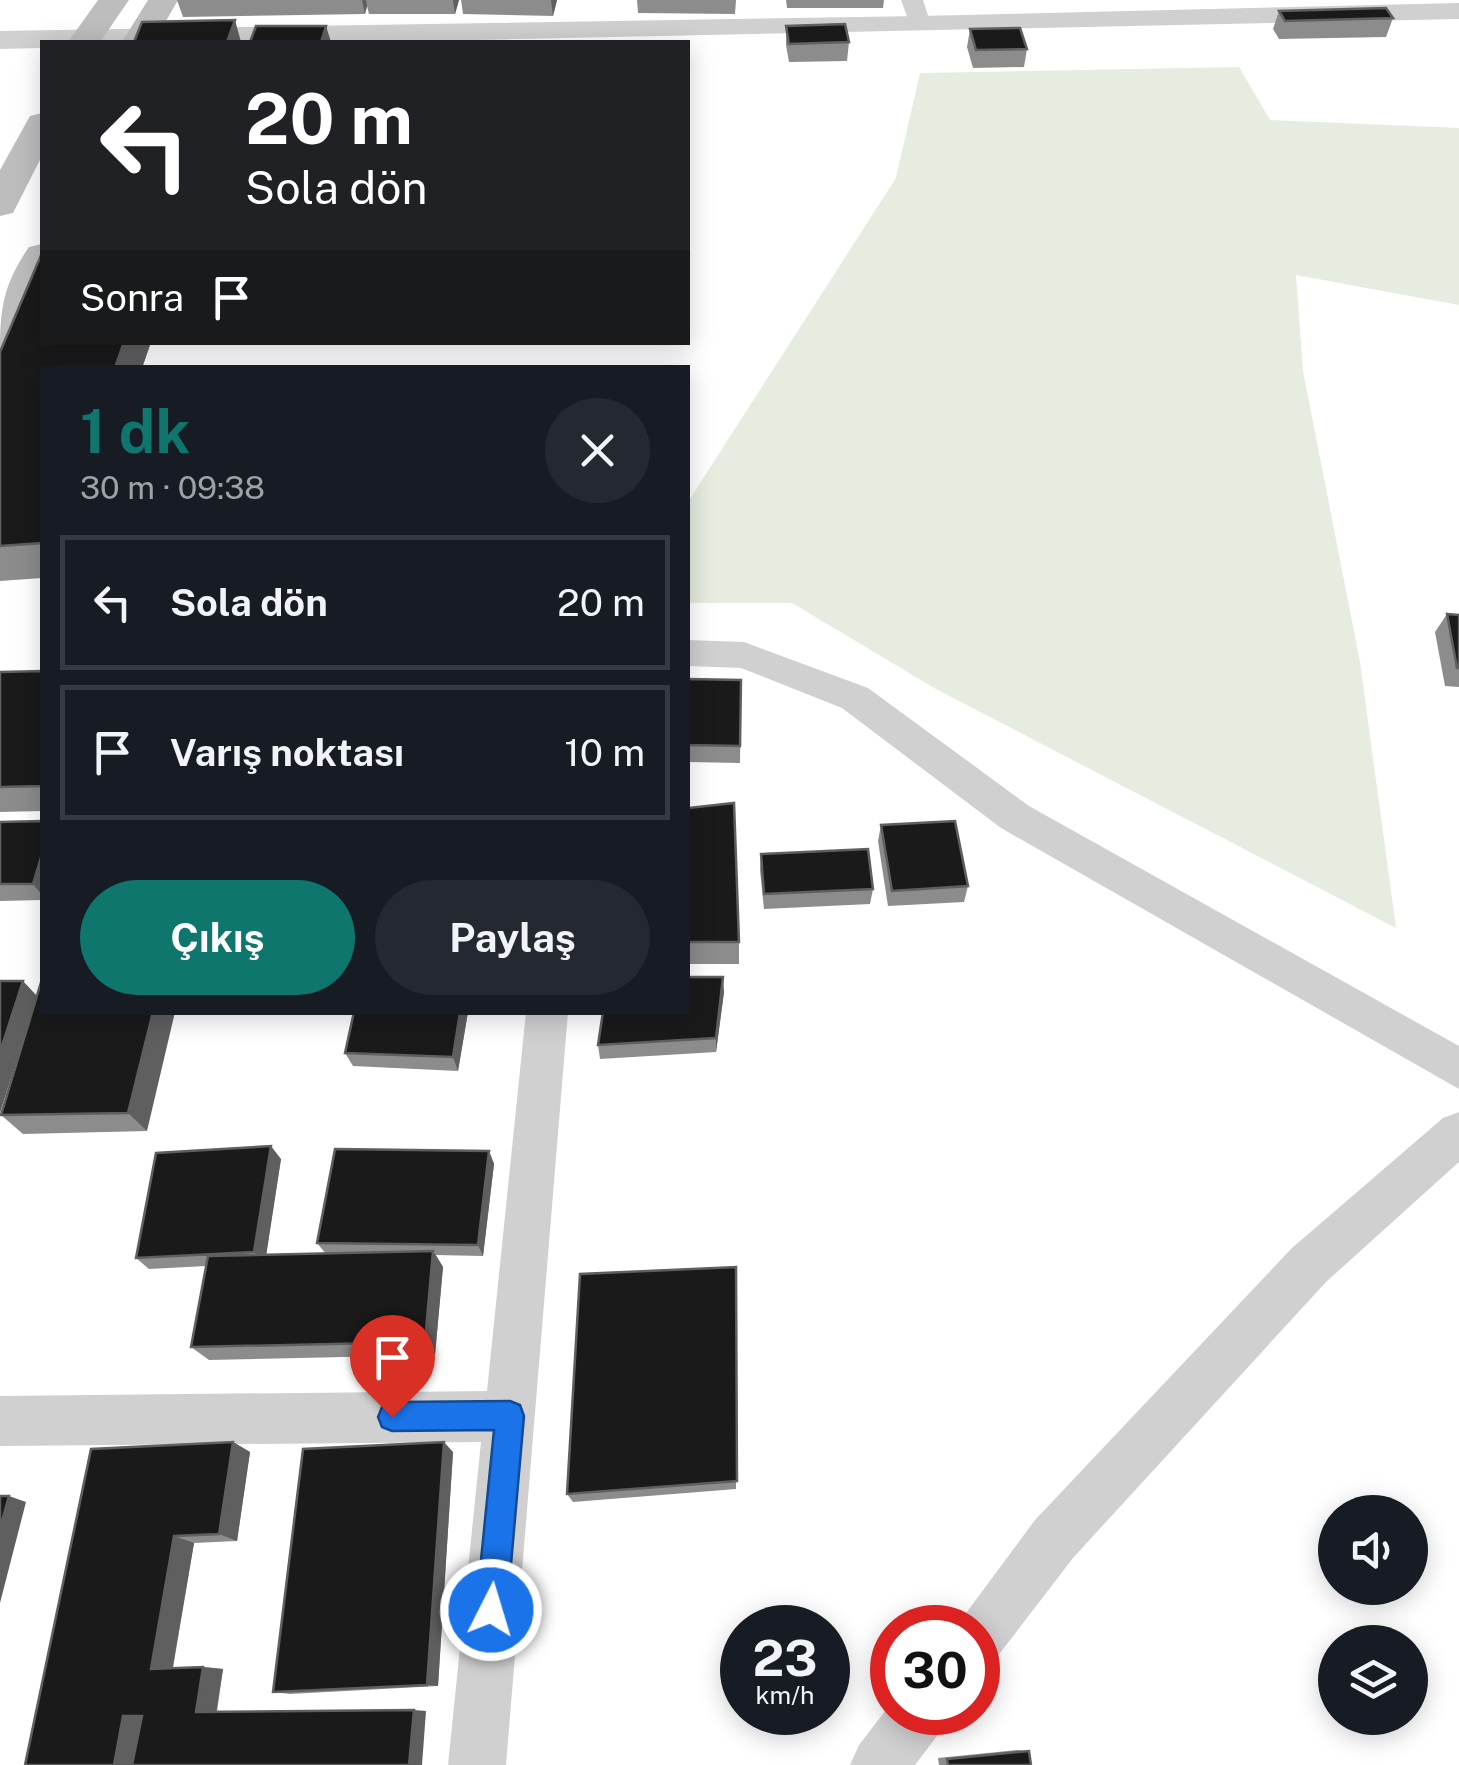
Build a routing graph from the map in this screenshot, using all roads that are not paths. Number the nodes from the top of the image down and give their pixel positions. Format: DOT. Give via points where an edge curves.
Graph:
graph roads {
  1 [pos="114,0"];
  2 [pos="163,0"];
  3 [pos="1259,8"];
  4 [pos="1459,11"];
  5 [pos="916,13"];
  6 [pos="139,39"];
  7 [pos="0,40"];
  8 [pos="86,40"];
  9 [pos="40,127"];
  10 [pos="0,205"];
  11 [pos="40,260"];
  12 [pos="0,350"];
  13 [pos="690,652"];
  14 [pos="547,1015"];
  15 [pos="1459,1069"];
  16 [pos="1459,1133"];
  17 [pos="510,1416"];
  18 [pos="0,1421"];
  19 [pos="1000,1609"];
  20 [pos="902,1735"];
  21 [pos="477,1765"];
  22 [pos="879,1765"];
  1 -- 8 [label="main road"];
  2 -- 6 [label="main road"];
  3 -- 4 [label="street"];
  3 -- 5 [label="street"];
  5 -- 6 [label="street"];
  6 -- 8 [label="street"];
  7 -- 8 [label="street"];
  9 -- 10 [label="main road"];
  11 -- 12 [label="main road"];
  13 -- 15 [label="street" via="744,655 856,698 1016,817"];
  14 -- 17 [label="street"];
  16 -- 19 [label="street" via="1310,1265 1054,1539"];
  17 -- 18 [label="street"];
  17 -- 21 [label="street"];
  20 -- 22 [label="street"];
}
